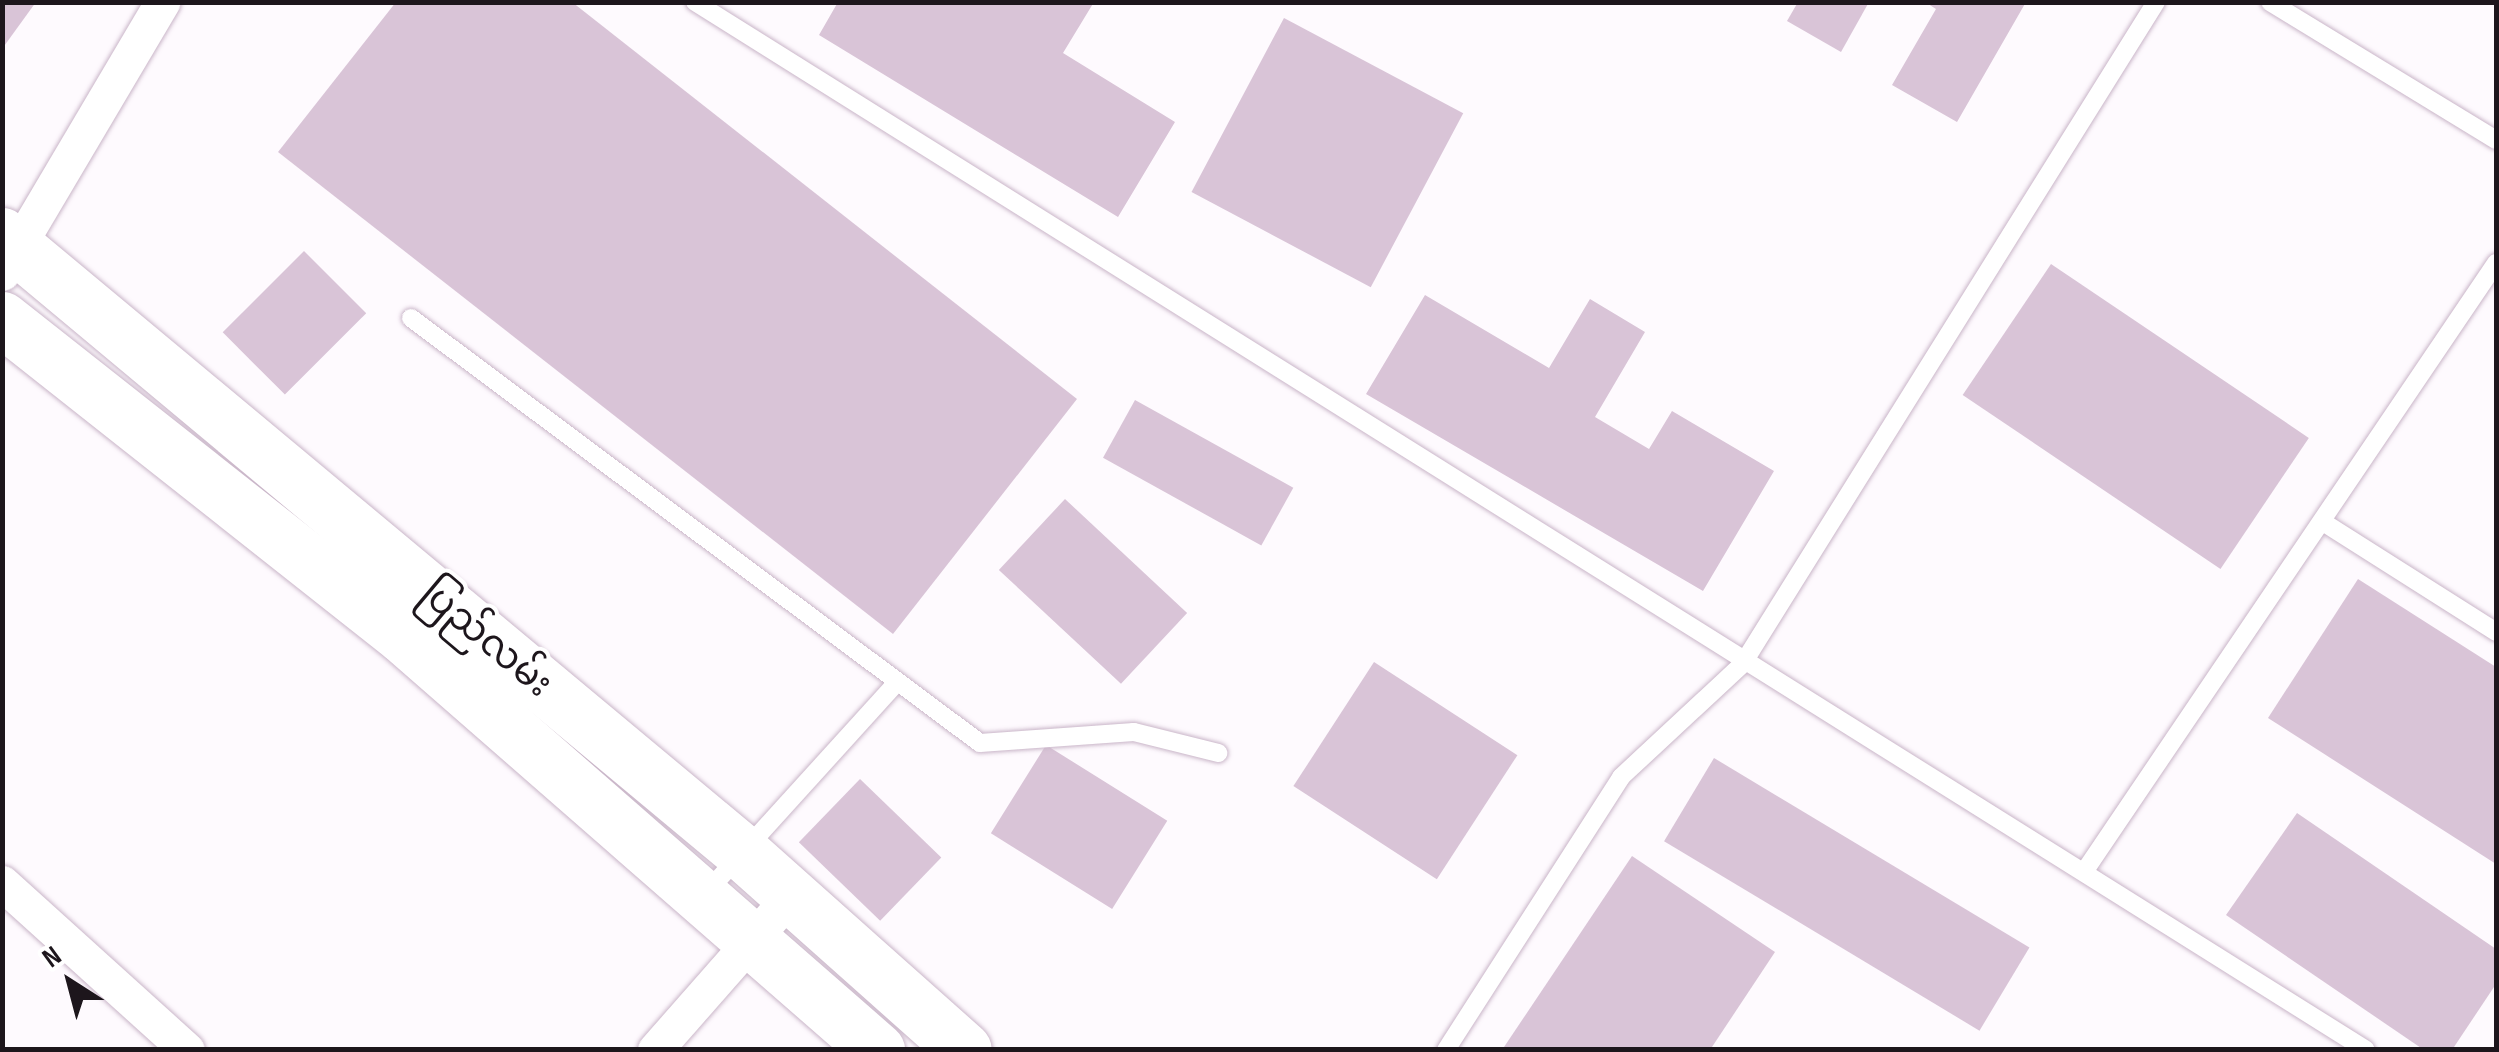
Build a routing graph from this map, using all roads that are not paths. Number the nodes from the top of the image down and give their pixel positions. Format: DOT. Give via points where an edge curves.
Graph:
graph roads {
  1 [pos="162,2"];
  2 [pos="695,2"];
  3 [pos="2156,2"];
  4 [pos="2270,2"];
  5 [pos="2496,140"];
  6 [pos="8,252"];
  7 [pos="2496,263"];
  8 [pos="411,318"];
  9 [pos="2,319"];
  10 [pos="2323,522"];
  11 [pos="2496,632"];
  12 [pos="1747,659"];
  13 [pos="896,683"];
  14 [pos="1218,754"];
  15 [pos="742,852"];
  16 [pos="2086,869"];
  17 [pos="2,883"];
  18 [pos="705,895"];
  19 [pos="791,896"];
  20 [pos="754,938"];
  21 [pos="187,1050"];
  22 [pos="655,1050"];
  23 [pos="878,1050"];
  24 [pos="964,1050"];
  25 [pos="1446,1050"];
  26 [pos="2366,1050"];
  1 -- 6 [label="street"];
  2 -- 12 [label="lane"];
  3 -- 12 [label="lane"];
  4 -- 5 [label="lane"];
  6 -- 15 [label="highway, ပြည်လမ်း"];
  7 -- 10 [label="lane"];
  8 -- 13 [label="lane"];
  9 -- 18 [label="highway, ပြည်လမ်း" via="402,635"];
  10 -- 11 [label="lane"];
  10 -- 16 [label="lane"];
  12 -- 16 [label="lane"];
  12 -- 25 [label="lane" via="1621,777"];
  13 -- 14 [label="lane" via="980,743 1134,732"];
  13 -- 15 [label="lane"];
  15 -- 18 [label="lane"];
  15 -- 19 [label="highway, ပြည်လမ်း"];
  16 -- 26 [label="lane"];
  17 -- 21 [label="street"];
  18 -- 20 [label="highway, ပြည်လမ်း"];
  19 -- 20 [label="street"];
  19 -- 24 [label="highway, ပြည်လမ်း"];
  20 -- 22 [label="street"];
  20 -- 23 [label="highway, ပြည်လမ်း"];
}
